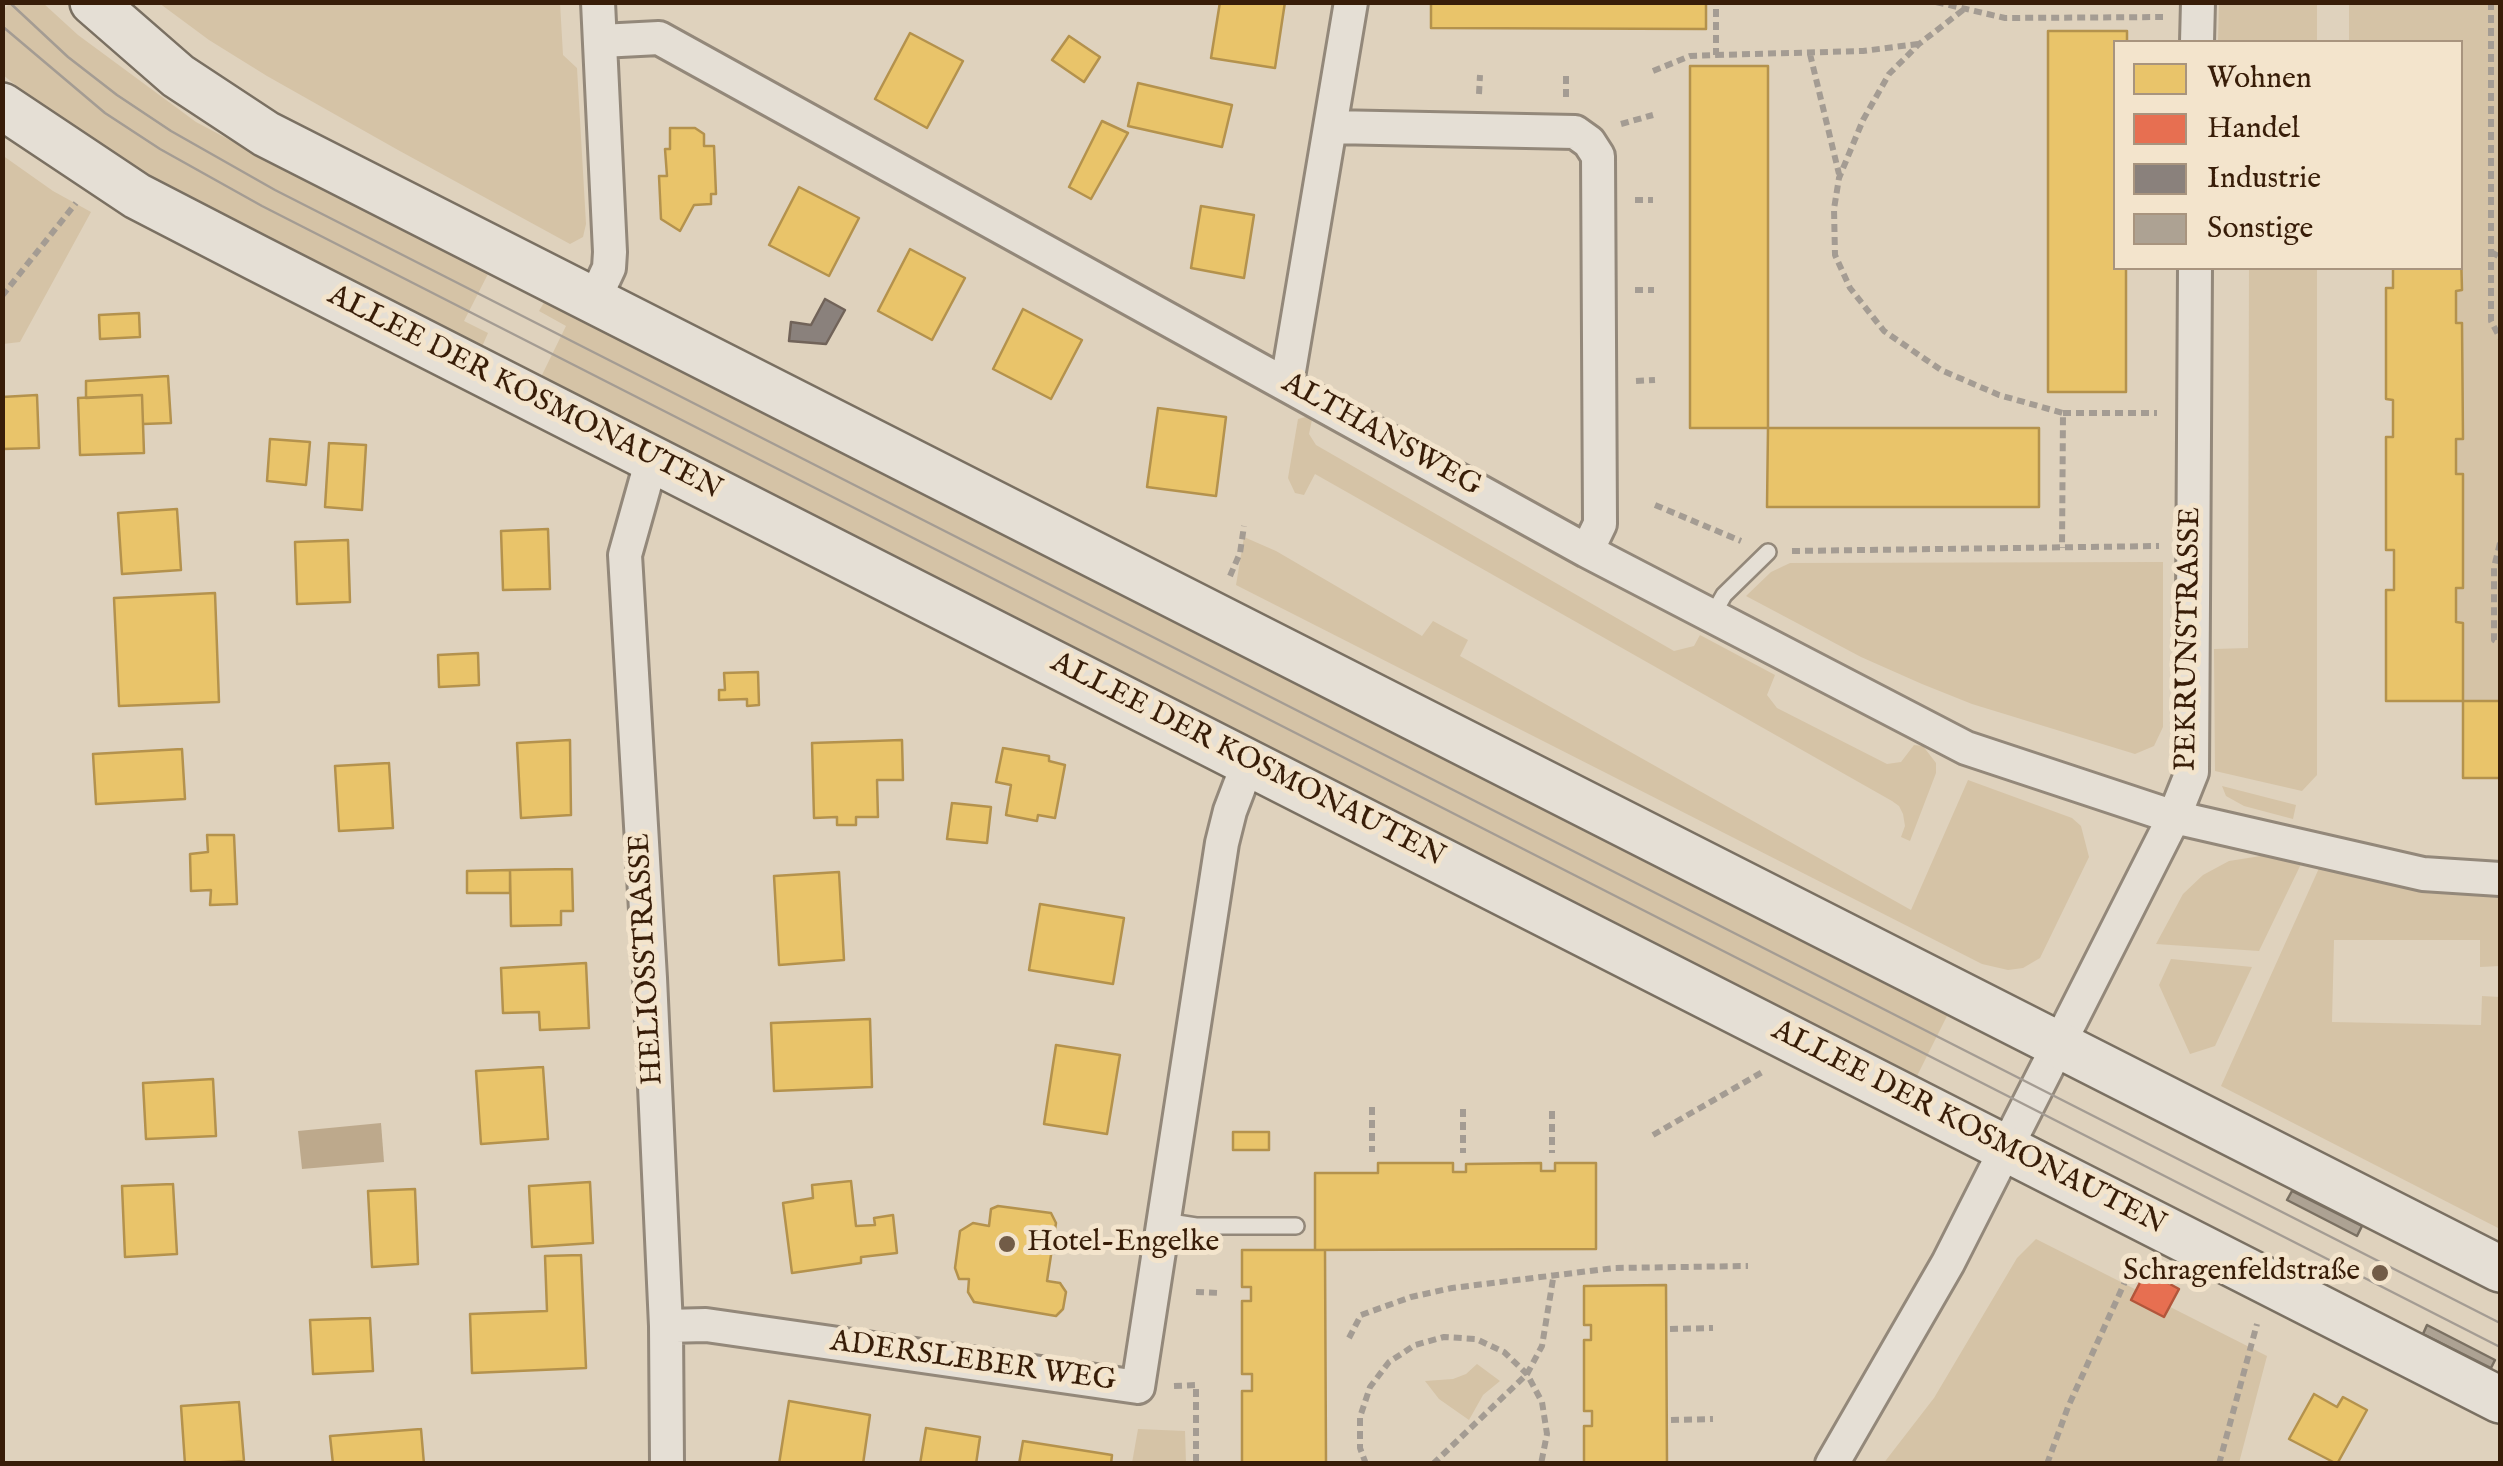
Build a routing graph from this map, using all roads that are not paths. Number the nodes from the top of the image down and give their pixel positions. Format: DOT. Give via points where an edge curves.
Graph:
graph roads {
  1 [pos="93,2"];
  2 [pos="598,2"];
  3 [pos="1351,2"];
  4 [pos="2184,10"];
  5 [pos="2196,40"];
  6 [pos="601,42"];
  7 [pos="2,106"];
  8 [pos="1331,127"];
  9 [pos="2196,270"];
  10 [pos="594,300"];
  11 [pos="1286,383"];
  12 [pos="652,459"];
  13 [pos="1587,550"];
  14 [pos="1768,552"];
  15 [pos="1712,617"];
  16 [pos="1249,761"];
  17 [pos="2174,817"];
  18 [pos="2500,879"];
  19 [pos="2058,1045"];
  20 [pos="2005,1148"];
  21 [pos="1164,1221"];
  22 [pos="1296,1226"];
  23 [pos="2500,1269"];
  24 [pos="666,1326"];
  25 [pos="2500,1400"];
  26 [pos="667,1464"];
  27 [pos="1832,1464"];
  1 -- 10 [label="main road" via="178,76 266,134"];
  2 -- 6 [label="street"];
  3 -- 8 [label="street"];
  4 -- 5 [label="street"];
  6 -- 10 [label="street" via="610,252"];
  6 -- 11 [label="street, ALTHANSWEG" via="658,38"];
  7 -- 12 [label="main road, ALLEE DER KOSMONAUTEN" via="137,196"];
  8 -- 11 [label="street"];
  8 -- 13 [label="street" via="1575,132 1598,156 1600,524"];
  9 -- 17 [label="street, PEKRUNSTRASSE" via="2192,772"];
  10 -- 19 [label="main road"];
  11 -- 13 [label="street, ALTHANSWEG"];
  12 -- 16 [label="main road, ALLEE DER KOSMONAUTEN"];
  12 -- 24 [label="street, HELIOSSTRASSE" via="625,555"];
  13 -- 15 [label="street, ALTHANSWEG"];
  14 -- 15 [label="lane"];
  15 -- 17 [label="street, ALTHANSWEG" via="1966,748"];
  16 -- 20 [label="main road, ALLEE DER KOSMONAUTEN"];
  16 -- 21 [label="street, ADERSLEBER WEG" via="1222,844 1197,1069"];
  17 -- 18 [label="street" via="2422,874"];
  17 -- 19 [label="street, PEKRUNSTRASSE"];
  19 -- 20 [label="street, PEKRUNSTRASSE"];
  19 -- 23 [label="main road"];
  20 -- 25 [label="main road, ALLEE DER KOSMONAUTEN"];
  20 -- 27 [label="street, PEKRUNSTRASSE" via="1918,1318"];
  21 -- 22 [label="lane"];
  21 -- 24 [label="street, ADERSLEBER WEG" via="1138,1387 724,1328"];
  24 -- 26 [label="street, HELIOSSTRASSE"];
}
